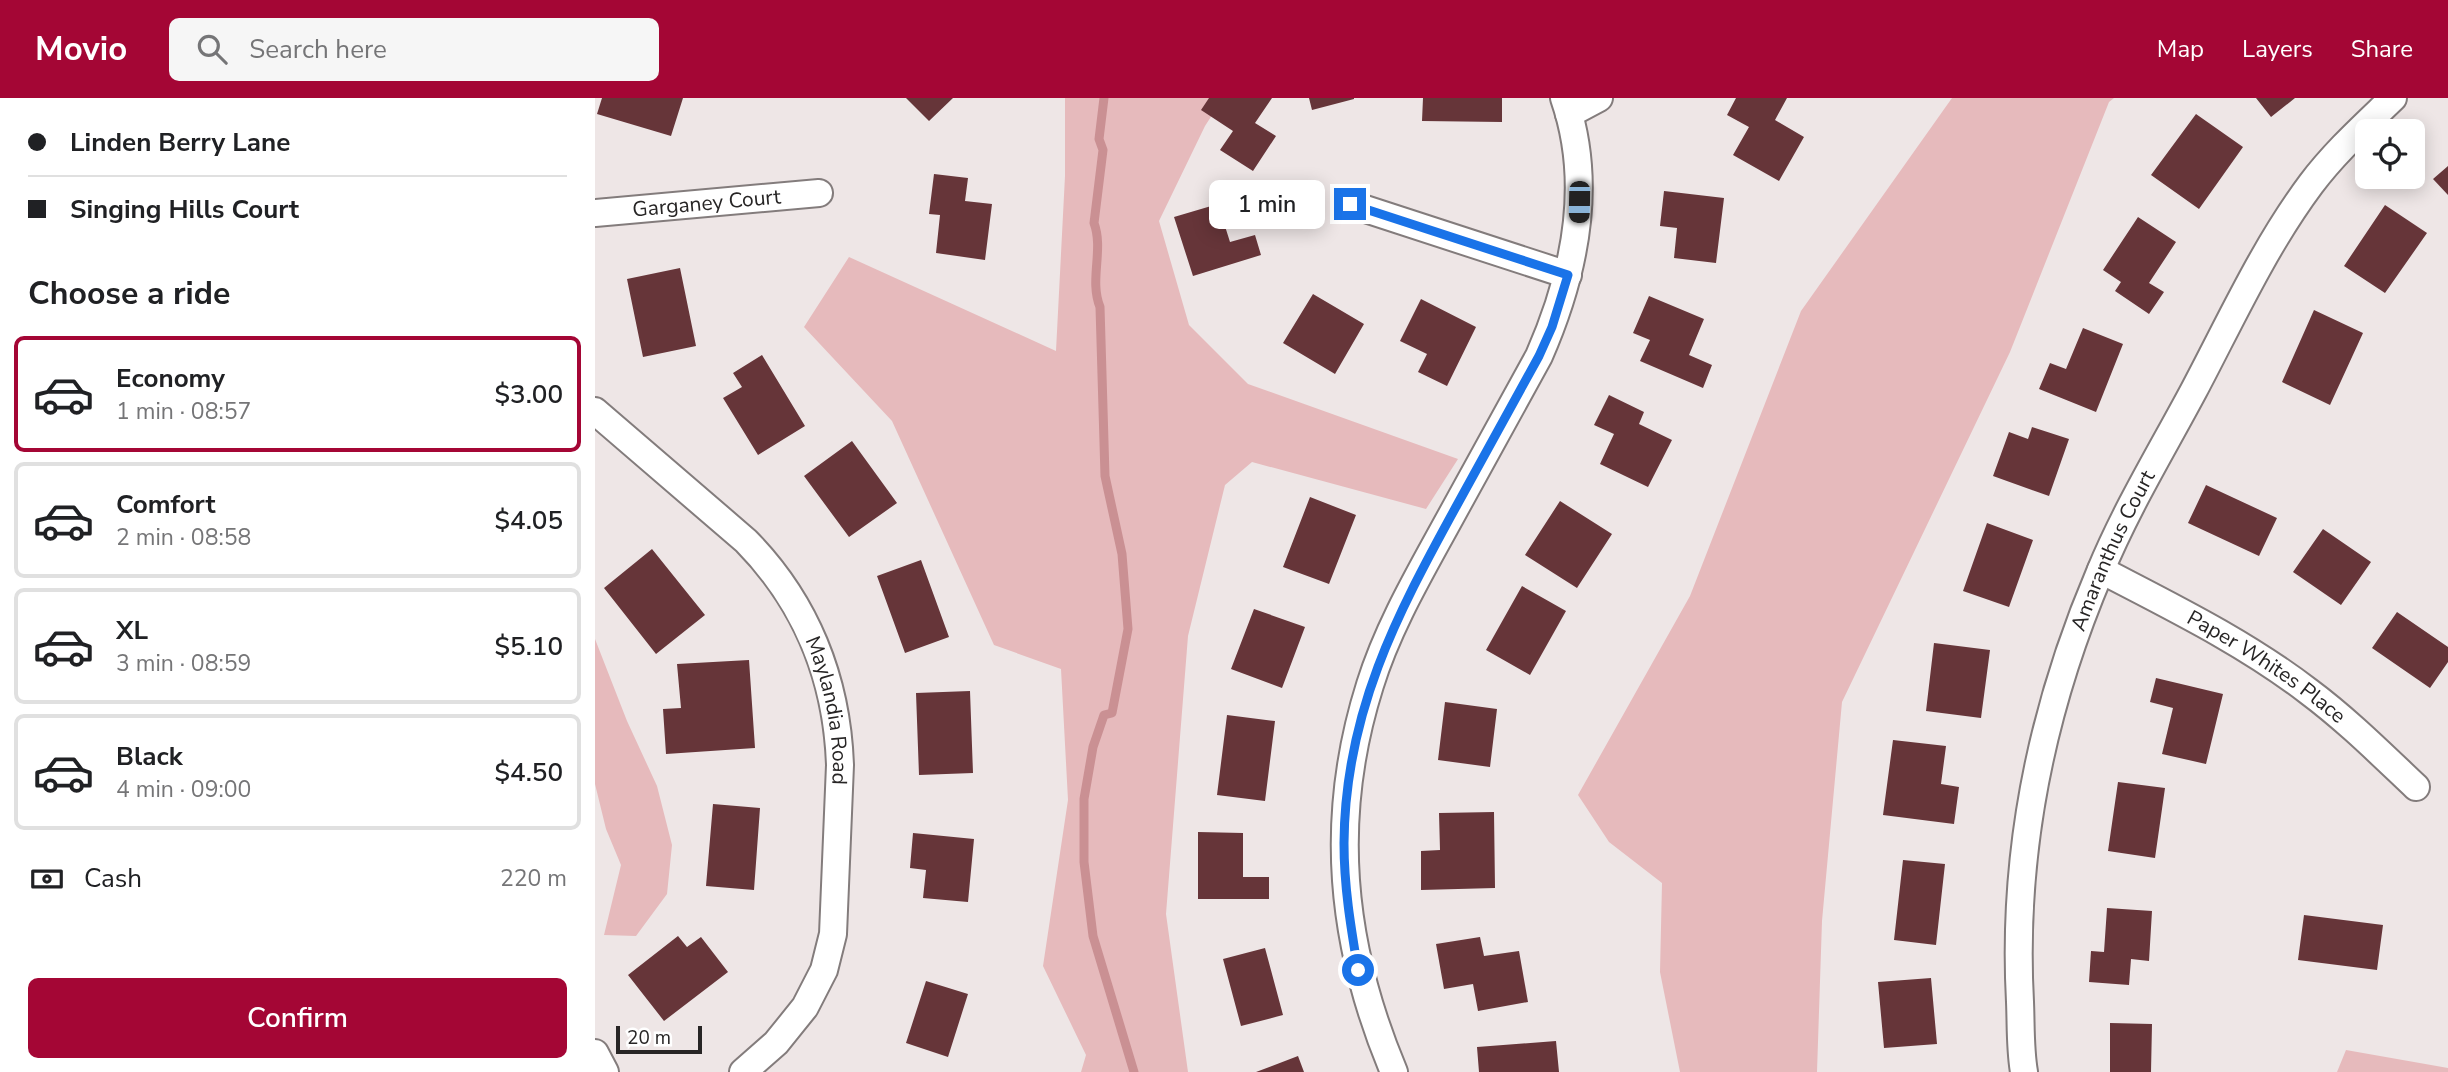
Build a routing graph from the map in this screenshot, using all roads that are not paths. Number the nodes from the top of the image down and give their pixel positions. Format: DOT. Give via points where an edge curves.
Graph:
graph roads {
  1 [pos="1599,98"];
  2 [pos="2393,98"];
  3 [pos="1566,106"];
  4 [pos="819,193"];
  5 [pos="1350,204"];
  6 [pos="595,213"];
  7 [pos="1568,275"];
  8 [pos="595,411"];
  9 [pos="2101,570"];
  10 [pos="2416,787"];
  11 [pos="595,1053"];
  12 [pos="605,1072"];
  13 [pos="743,1072"];
  14 [pos="1394,1072"];
  15 [pos="2024,1072"];
  1 -- 3 [label="street"];
  2 -- 9 [label="street, Amaranthus Court" via="2341,148 2276,235"];
  3 -- 7 [label="street" via="1579,180 1578,225"];
  4 -- 6 [label="street, Garganey Court"];
  5 -- 7 [label="street"];
  7 -- 14 [label="street" via="1539,356 1393,627 1362,713 1348,789 1344,841 1347,905 1358,970"];
  8 -- 13 [label="street, Maylandia Road" via="763,558 805,619 831,690 839,740 833,934 824,970 805,1007 776,1043"];
  9 -- 10 [label="street, Paper Whites Place" via="2259,656 2334,711"];
  9 -- 15 [label="street, Amaranthus Court" via="2074,635 2034,782 2021,872 2017,950"];
  11 -- 12 [label="street"];
}
